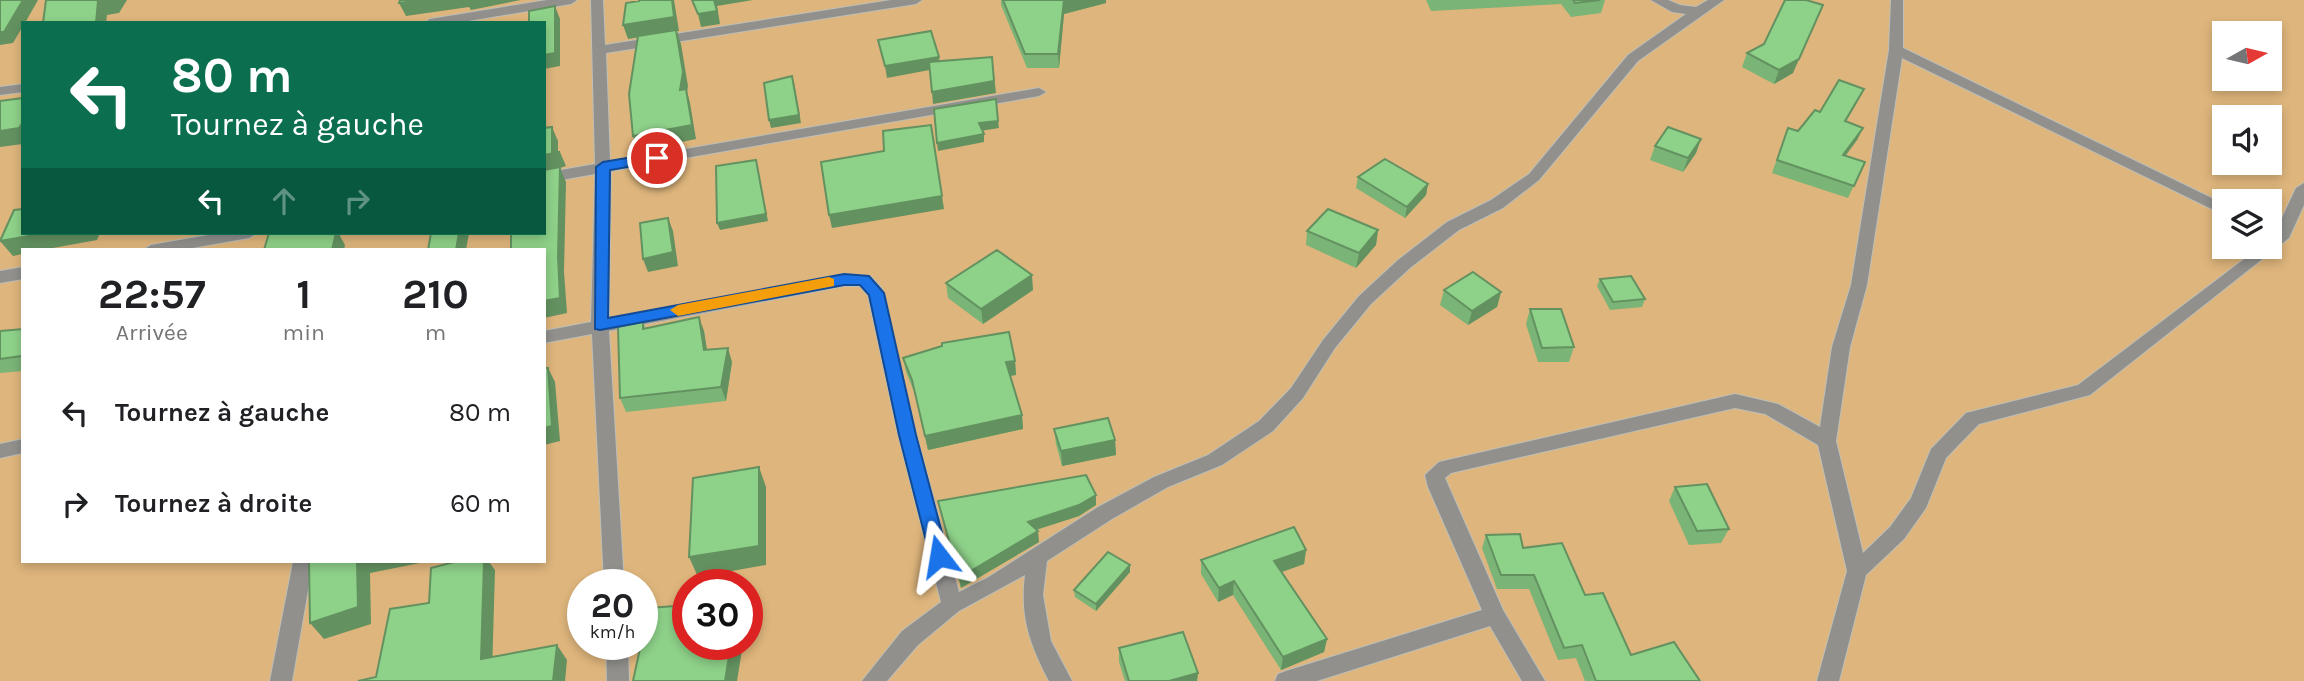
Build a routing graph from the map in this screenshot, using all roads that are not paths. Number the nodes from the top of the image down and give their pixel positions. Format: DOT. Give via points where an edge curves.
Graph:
graph roads {
  1 [pos="571,0"];
  2 [pos="597,0"];
  3 [pos="916,0"];
  4 [pos="1657,0"];
  5 [pos="1718,0"];
  6 [pos="1897,0"];
  7 [pos="1698,11"];
  8 [pos="442,21"];
  9 [pos="1896,50"];
  10 [pos="599,51"];
  11 [pos="21,88"];
  12 [pos="0,91"];
  13 [pos="1039,92"];
  14 [pos="603,167"];
  15 [pos="546,178"];
  16 [pos="2304,188"];
  17 [pos="2212,204"];
  18 [pos="2282,224"];
  19 [pos="237,235"];
  20 [pos="163,248"];
  21 [pos="2249,259"];
  22 [pos="21,273"];
  23 [pos="0,277"];
  24 [pos="600,325"];
  25 [pos="546,337"];
  26 [pos="1827,441"];
  27 [pos="21,446"];
  28 [pos="0,450"];
  29 [pos="1037,554"];
  30 [pos="303,563"];
  31 [pos="613,569"];
  32 [pos="1857,571"];
  33 [pos="952,605"];
  34 [pos="1495,615"];
  35 [pos="617,660"];
  36 [pos="281,681"];
  37 [pos="618,681"];
  38 [pos="873,681"];
  39 [pos="1062,681"];
  40 [pos="1286,681"];
  41 [pos="1534,681"];
  42 [pos="1828,681"];
  1 -- 8 [label="street"];
  2 -- 10 [label="street"];
  3 -- 10 [label="street"];
  4 -- 7 [label="street" via="1677,9"];
  5 -- 7 [label="street"];
  6 -- 9 [label="street"];
  7 -- 29 [label="street" via="1633,58 1534,177 1497,204 1453,226 1365,300 1297,393 1266,426 1215,460 1161,482"];
  9 -- 17 [label="street"];
  9 -- 26 [label="street" via="1859,285 1841,347"];
  10 -- 14 [label="street"];
  11 -- 12 [label="street"];
  13 -- 14 [label="street"];
  14 -- 15 [label="street"];
  14 -- 24 [label="street"];
  16 -- 18 [label="street"];
  19 -- 20 [label="street"];
  21 -- 32 [label="street" via="2084,390 1973,418 1938,454 1919,502 1897,533"];
  22 -- 23 [label="street"];
  24 -- 25 [label="street"];
  24 -- 31 [label="street"];
  24 -- 33 [label="street" via="864,280 876,293"];
  26 -- 32 [label="street"];
  26 -- 34 [label="street" via="1765,406 1735,401 1446,467 1435,475 1438,487"];
  27 -- 28 [label="street"];
  29 -- 33 [label="street"];
  29 -- 39 [label="street" via="1033,595 1040,642"];
  30 -- 36 [label="street"];
  32 -- 42 [label="street"];
  33 -- 38 [label="street" via="910,638"];
  34 -- 40 [label="street"];
  34 -- 41 [label="street"];
  35 -- 37 [label="street"];
}
